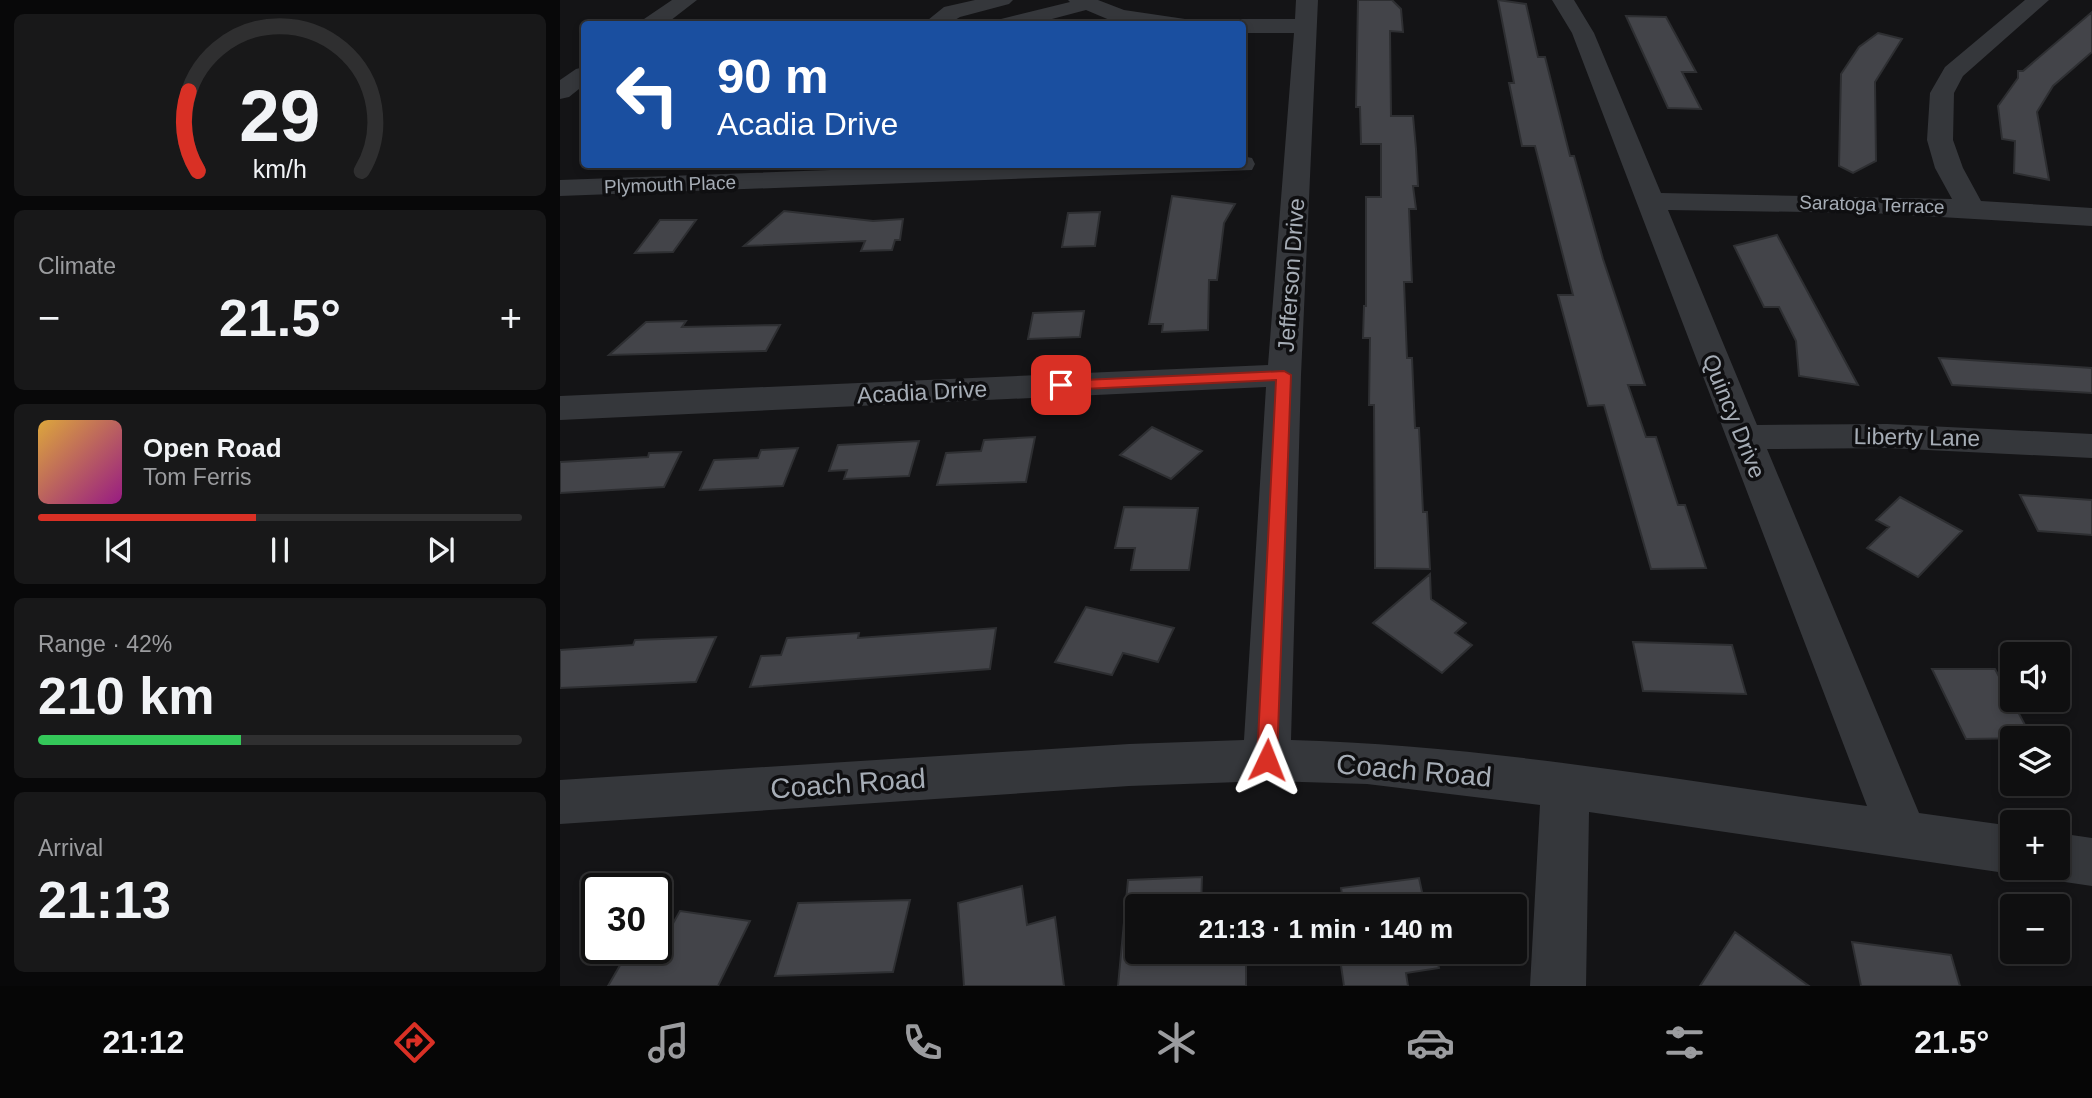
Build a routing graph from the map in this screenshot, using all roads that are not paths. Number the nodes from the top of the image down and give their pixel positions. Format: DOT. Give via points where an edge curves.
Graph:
graph roads {
  1 [pos="686,0"];
  2 [pos="1002,0"];
  3 [pos="1563,0"];
  4 [pos="2038,0"];
  5 [pos="1083,2"];
  6 [pos="1306,13"];
  7 [pos="656,21"];
  8 [pos="938,21"];
  9 [pos="1019,21"];
  10 [pos="1156,21"];
  11 [pos="1246,25"];
  12 [pos="581,76"];
  13 [pos="560,92"];
  14 [pos="1265,164"];
  15 [pos="1246,165"];
  16 [pos="1148,168"];
  17 [pos="560,188"];
  18 [pos="1651,201"];
  19 [pos="1970,207"];
  20 [pos="2092,217"];
  21 [pos="1284,375"];
  22 [pos="560,408"];
  23 [pos="1743,437"];
  24 [pos="2092,446"];
  25 [pos="1267,760"];
  26 [pos="1565,786"];
  27 [pos="560,802"];
  28 [pos="1903,835"];
  29 [pos="2000,848"];
  30 [pos="2070,859"];
  31 [pos="2092,862"];
  32 [pos="1558,986"];
  1 -- 7 [label="street"];
  2 -- 8 [label="street" via="952,12"];
  3 -- 18 [label="street, Quincy Drive" via="1578,23"];
  4 -- 19 [label="street" via="1972,54 1944,87 1940,140"];
  5 -- 9 [label="street"];
  5 -- 10 [label="street" via="1120,16"];
  6 -- 11 [label="street"];
  6 -- 14 [label="street, Jefferson Drive"];
  12 -- 13 [label="street"];
  14 -- 15 [label="street, Plymouth Place"];
  14 -- 21 [label="street, Jefferson Drive"];
  16 -- 17 [label="street, Plymouth Place"];
  18 -- 19 [label="street, Saratoga Terrace"];
  18 -- 23 [label="street, Quincy Drive"];
  19 -- 20 [label="street, Saratoga Terrace"];
  21 -- 22 [label="street, Acadia Drive"];
  21 -- 25 [label="street, Jefferson Drive"];
  23 -- 24 [label="street, Liberty Lane" via="1887,436"];
  23 -- 28 [label="street, Quincy Drive"];
  25 -- 26 [label="street, Coach Road" via="1418,766"];
  25 -- 27 [label="street, Coach Road"];
  26 -- 28 [label="street, Coach Road"];
  26 -- 32 [label="street"];
  28 -- 29 [label="street, Coach Road"];
  30 -- 31 [label="street"];
}
